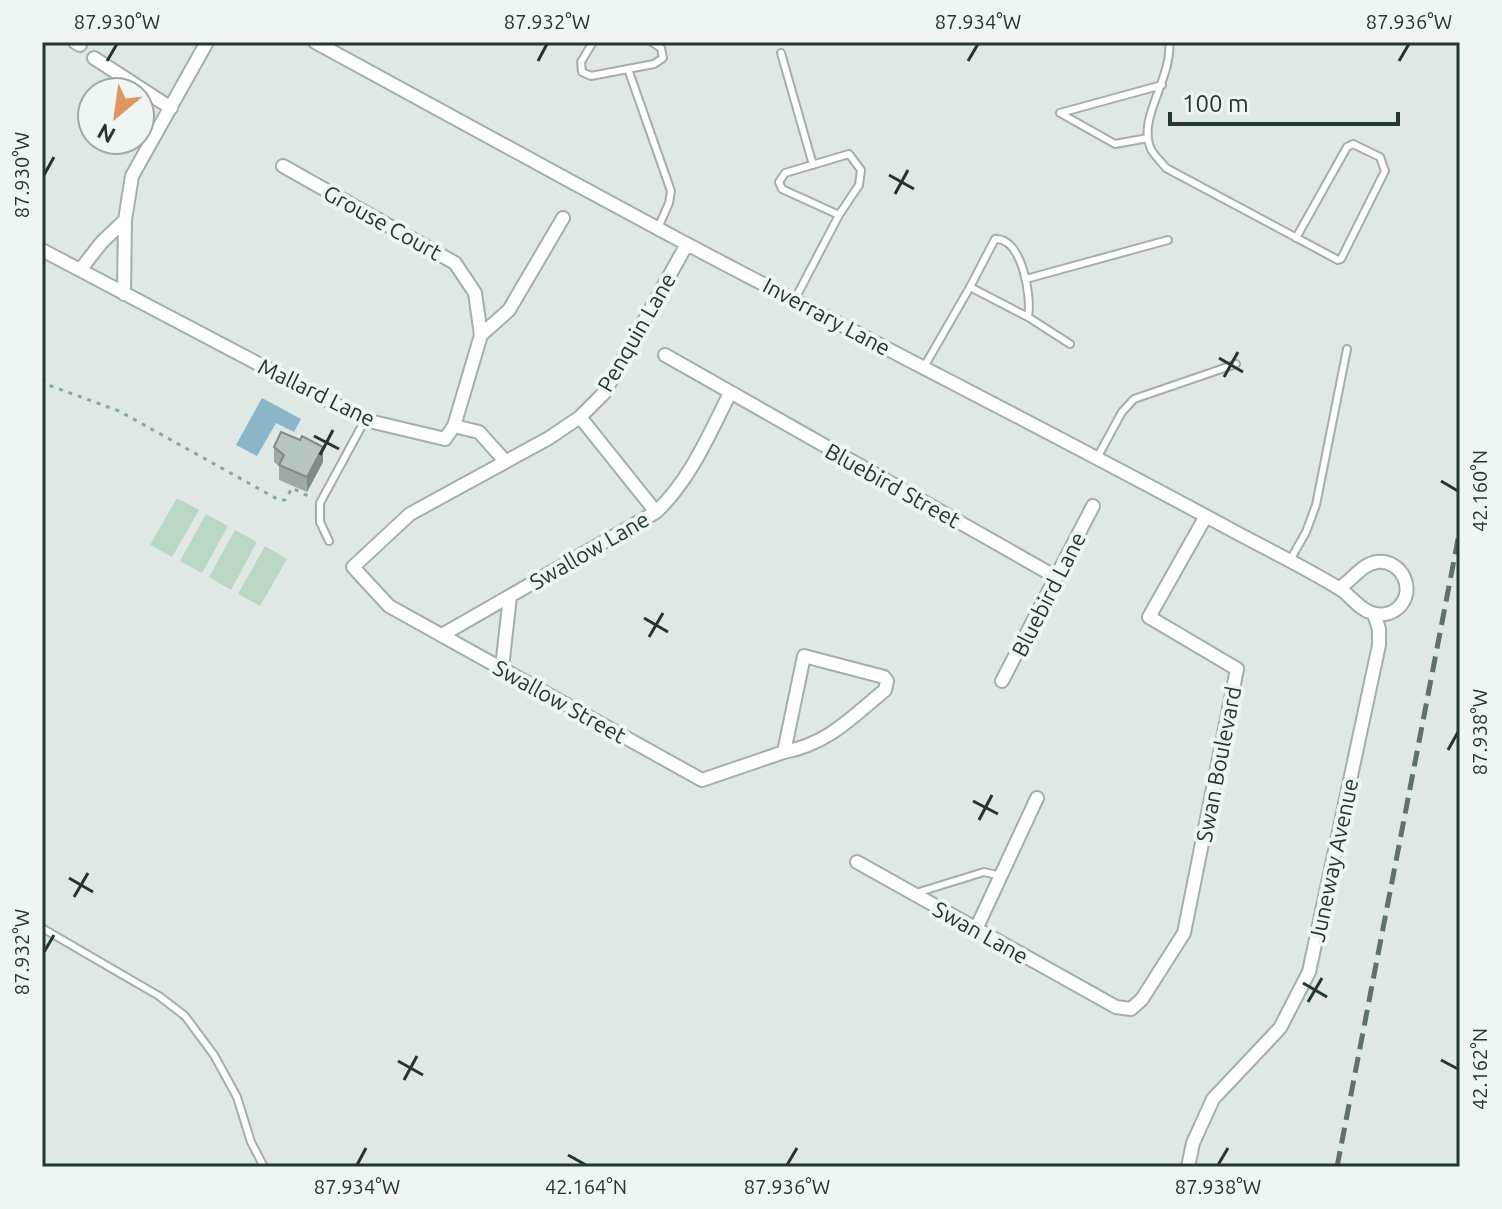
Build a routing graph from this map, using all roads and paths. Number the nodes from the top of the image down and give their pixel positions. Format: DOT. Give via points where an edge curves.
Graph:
graph roads {
  1 [pos="207,42"];
  2 [pos="315,42"];
  3 [pos="593,42"];
  4 [pos="652,42"];
  5 [pos="1169,42"];
  6 [pos="781,53"];
  7 [pos="94,58"];
  8 [pos="628,69"];
  9 [pos="1162,85"];
  10 [pos="171,108"];
  11 [pos="1148,138"];
  12 [pos="813,165"];
  13 [pos="283,166"];
  14 [pos="839,215"];
  15 [pos="563,218"];
  16 [pos="125,220"];
  17 [pos="658,228"];
  18 [pos="1296,238"];
  19 [pos="1168,240"];
  20 [pos="687,244"];
  21 [pos="42,250"];
  22 [pos="80,270"];
  23 [pos="1026,279"];
  24 [pos="970,287"];
  25 [pos="124,294"];
  26 [pos="795,299"];
  27 [pos="1028,317"];
  28 [pos="481,335"];
  29 [pos="1070,344"];
  30 [pos="1347,349"];
  31 [pos="665,355"];
  32 [pos="1236,364"];
  33 [pos="924,367"];
  34 [pos="42,379"];
  35 [pos="730,393"];
  36 [pos="580,417"];
  37 [pos="365,420"];
  38 [pos="454,426"];
  39 [pos="1097,458"];
  40 [pos="505,461"];
  41 [pos="320,503"];
  42 [pos="1093,506"];
  43 [pos="656,512"];
  44 [pos="1206,516"];
  45 [pos="329,541"];
  46 [pos="1289,562"];
  47 [pos="353,567"];
  48 [pos="1056,577"];
  49 [pos="1339,588"];
  50 [pos="510,596"];
  51 [pos="1374,614"];
  52 [pos="442,635"];
  53 [pos="502,668"];
  54 [pos="1002,681"];
  55 [pos="784,752"];
  56 [pos="1037,798"];
  57 [pos="857,862"];
  58 [pos="1001,876"];
  59 [pos="913,894"];
  60 [pos="42,928"];
  61 [pos="976,929"];
  62 [pos="1106,1001"];
  63 [pos="264,1167"];
  64 [pos="1188,1167"];
  1 -- 10 [label="street"];
  2 -- 17 [label="street, Inverrary Lane"];
  3 -- 8 [label="lane" via="581,62 582,72 591,76"];
  4 -- 8 [label="lane" via="661,48 663,58"];
  5 -- 9 [label="lane" via="1171,57"];
  6 -- 12 [label="lane"];
  7 -- 10 [label="street"];
  8 -- 17 [label="lane" via="671,191"];
  9 -- 11 [label="lane"];
  9 -- 11 [label="lane" via="1060,113 1115,144"];
  10 -- 16 [label="street" via="132,176"];
  11 -- 18 [label="lane" via="1166,168"];
  12 -- 14 [label="lane" via="849,154 861,170 859,185"];
  12 -- 14 [label="lane" via="785,173 779,182 782,189"];
  13 -- 28 [label="street, Grouse Court" via="455,263 475,293"];
  14 -- 26 [label="lane"];
  15 -- 28 [label="street" via="509,310"];
  16 -- 22 [label="street"];
  16 -- 25 [label="street"];
  17 -- 20 [label="street, Inverrary Lane"];
  18 -- 18 [label="lane" via="1347,147 1353,144 1380,157 1385,171 1341,259"];
  19 -- 23 [label="lane"];
  20 -- 26 [label="street, Inverrary Lane"];
  20 -- 36 [label="street, Penquin Lane" via="604,393"];
  21 -- 22 [label="street, Mallard Lane"];
  22 -- 25 [label="street, Mallard Lane"];
  23 -- 24 [label="lane" via="1011,243 995,239"];
  23 -- 27 [label="lane"];
  24 -- 27 [label="lane"];
  24 -- 33 [label="lane"];
  25 -- 37 [label="street, Mallard Lane"];
  26 -- 33 [label="street, Inverrary Lane"];
  27 -- 29 [label="lane"];
  28 -- 38 [label="street"];
  30 -- 46 [label="lane" via="1316,505"];
  31 -- 35 [label="street, Bluebird Street"];
  32 -- 39 [label="lane" via="1134,399"];
  33 -- 39 [label="street, Inverrary Lane"];
  34 -- 41 [label="path" via="119,411 279,500 285,500 292,488"];
  35 -- 43 [label="street, Swallow Lane" via="690,470"];
  35 -- 48 [label="street, Bluebird Street"];
  36 -- 40 [label="street, Penquin Lane"];
  36 -- 43 [label="street"];
  37 -- 38 [label="street, Mallard Lane" via="445,439"];
  37 -- 41 [label="lane"];
  38 -- 40 [label="street" via="479,432"];
  39 -- 44 [label="street, Inverrary Lane"];
  40 -- 47 [label="street, Penquin Lane" via="410,514"];
  41 -- 45 [label="lane" via="320,522"];
  42 -- 48 [label="street, Bluebird Lane"];
  43 -- 50 [label="street, Swallow Lane"];
  44 -- 46 [label="street, Inverrary Lane"];
  44 -- 62 [label="street, Swan Boulevard" via="1149,617 1237,669 1184,933 1131,1009"];
  46 -- 49 [label="street, Inverrary Lane"];
  47 -- 52 [label="street, Swallow Street" via="389,606"];
  48 -- 54 [label="street, Bluebird Lane"];
  49 -- 51 [label="street, Inverrary Lane"];
  49 -- 51 [label="street" via="1372,563 1394,565 1406,581 1404,601 1392,612"];
  50 -- 52 [label="street, Swallow Lane"];
  50 -- 53 [label="street"];
  51 -- 64 [label="street, Juneway Avenue" via="1379,645 1309,972 1280,1028 1213,1099"];
  52 -- 53 [label="street, Swallow Street"];
  53 -- 55 [label="street, Swallow Street" via="702,780"];
  55 -- 55 [label="street, Swallow Street" via="826,738 885,690 887,681 804,656"];
  56 -- 58 [label="street"];
  57 -- 59 [label="street, Swan Lane"];
  58 -- 59 [label="lane" via="984,872"];
  58 -- 61 [label="street"];
  59 -- 61 [label="street, Swan Lane"];
  60 -- 63 [label="lane" via="185,1016 237,1097"];
  61 -- 62 [label="street, Swan Lane"];
}
